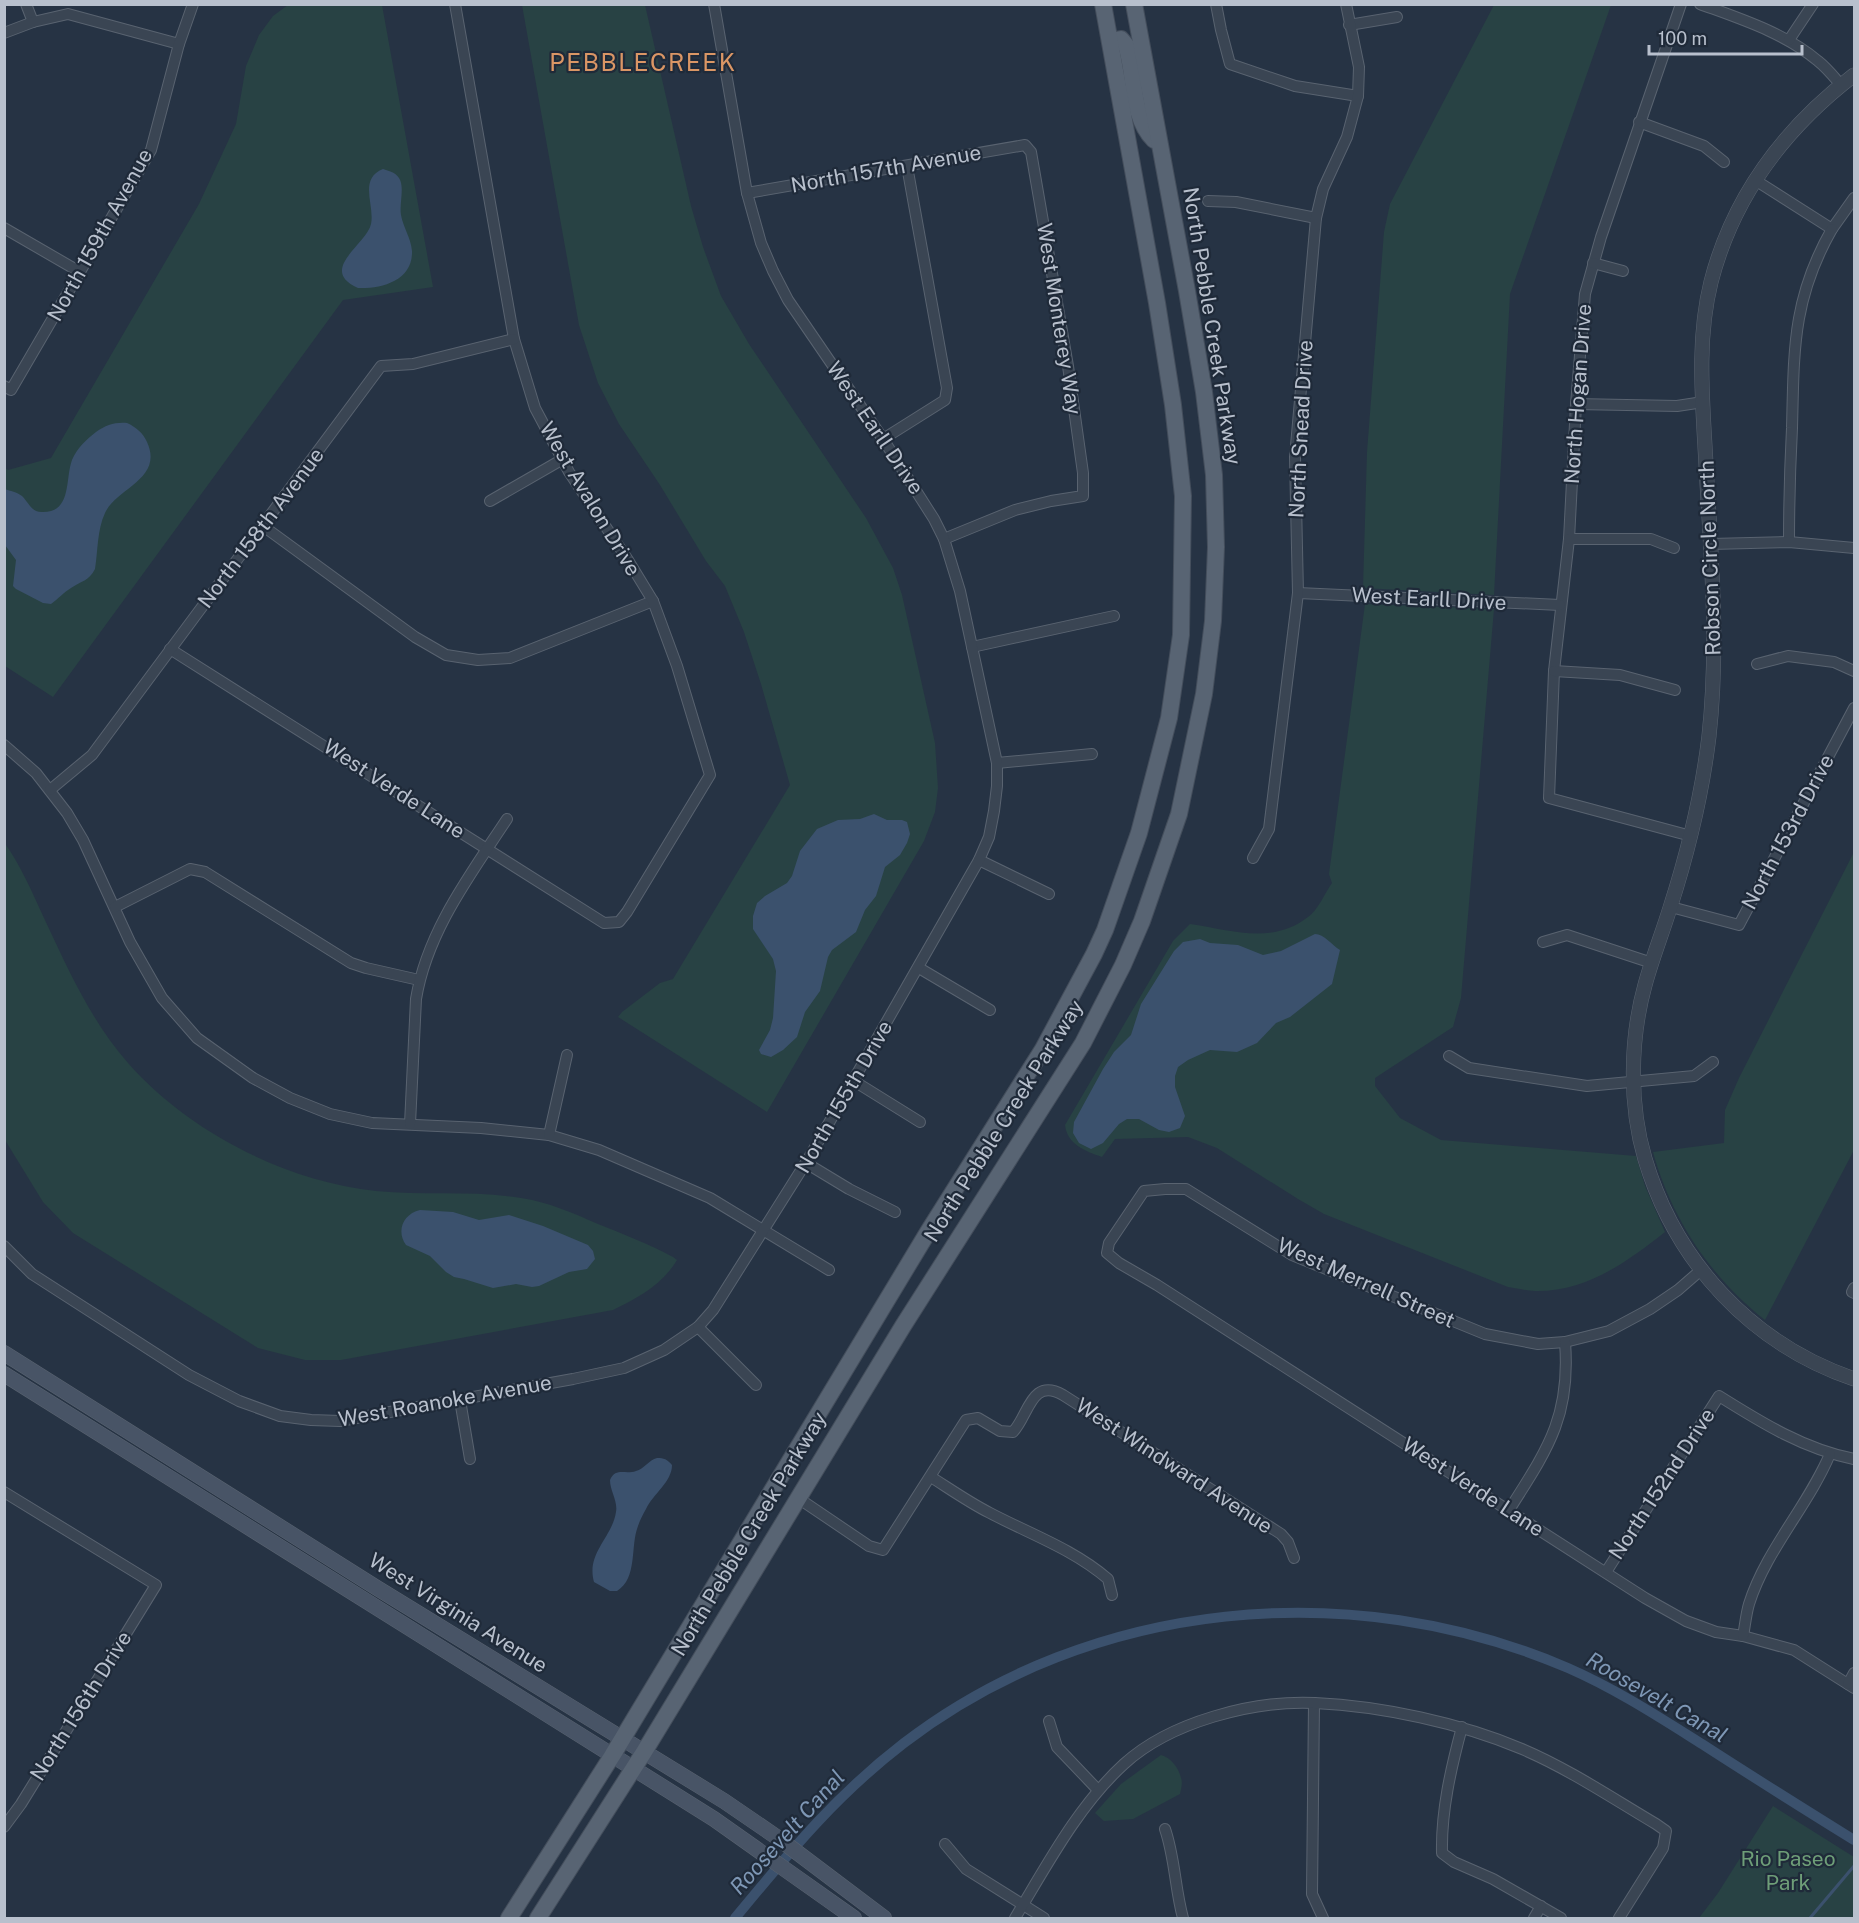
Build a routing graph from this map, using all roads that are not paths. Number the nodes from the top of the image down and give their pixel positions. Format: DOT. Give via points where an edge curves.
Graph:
graph roads {
  1 [pos="26,4"];
  2 [pos="193,4"];
  3 [pos="455,4"];
  4 [pos="714,4"];
  5 [pos="1103,4"];
  6 [pos="1134,4"];
  7 [pos="1216,4"];
  8 [pos="1346,4"];
  9 [pos="1681,4"];
  10 [pos="1700,4"];
  11 [pos="1813,4"];
  12 [pos="1397,17"];
  13 [pos="33,22"];
  14 [pos="1349,25"];
  15 [pos="4,33"];
  16 [pos="1789,40"];
  17 [pos="1110,41"];
  18 [pos="178,44"];
  19 [pos="1854,75"];
  20 [pos="1841,85"];
  21 [pos="1358,96"];
  22 [pos="1639,122"];
  23 [pos="1025,145"];
  24 [pos="1159,145"];
  25 [pos="1724,162"];
  26 [pos="907,166"];
  27 [pos="1755,180"];
  28 [pos="747,194"];
  29 [pos="1854,198"];
  30 [pos="1208,201"];
  31 [pos="1316,218"];
  32 [pos="4,228"];
  33 [pos="1832,229"];
  34 [pos="1593,263"];
  35 [pos="80,272"];
  36 [pos="1623,272"];
  37 [pos="514,339"];
  38 [pos="8,388"];
  39 [pos="1703,402"];
  40 [pos="1576,404"];
  41 [pos="883,439"];
  42 [pos="563,459"];
  43 [pos="490,501"];
  44 [pos="263,526"];
  45 [pos="1569,539"];
  46 [pos="944,540"];
  47 [pos="1789,542"];
  48 [pos="1711,544"];
  49 [pos="1674,548"];
  50 [pos="1854,548"];
  51 [pos="1298,593"];
  52 [pos="652,602"];
  53 [pos="1560,605"];
  54 [pos="1114,616"];
  55 [pos="972,647"];
  56 [pos="170,649"];
  57 [pos="1757,664"];
  58 [pos="1554,671"];
  59 [pos="1854,671"];
  60 [pos="1676,690"];
  61 [pos="1854,708"];
  62 [pos="4,746"];
  63 [pos="1092,754"];
  64 [pos="997,763"];
  65 [pos="50,790"];
  66 [pos="507,819"];
  67 [pos="1691,836"];
  68 [pos="487,849"];
  69 [pos="1253,858"];
  70 [pos="979,861"];
  71 [pos="1050,894"];
  72 [pos="115,907"];
  73 [pos="1671,907"];
  74 [pos="619,922"];
  75 [pos="1542,942"];
  76 [pos="1652,963"];
  77 [pos="919,968"];
  78 [pos="419,980"];
  79 [pos="990,1010"];
  80 [pos="567,1055"];
  81 [pos="1449,1056"];
  82 [pos="1713,1062"];
  83 [pos="854,1081"];
  84 [pos="1634,1082"];
  85 [pos="920,1122"];
  86 [pos="410,1124"];
  87 [pos="549,1135"];
  88 [pos="806,1163"];
  89 [pos="1144,1191"];
  90 [pos="895,1212"];
  91 [pos="764,1229"];
  92 [pos="928,1232"];
  93 [pos="4,1246"];
  94 [pos="952,1248"];
  95 [pos="829,1270"];
  96 [pos="1701,1270"];
  97 [pos="698,1327"];
  98 [pos="1565,1342"];
  99 [pos="4,1353"];
  100 [pos="4,1374"];
  101 [pos="1854,1379"];
  102 [pos="756,1385"];
  103 [pos="460,1400"];
  104 [pos="1830,1454"];
  105 [pos="1854,1459"];
  106 [pos="470,1460"];
  107 [pos="931,1477"];
  108 [pos="775,1485"];
  109 [pos="4,1492"];
  110 [pos="798,1498"];
  111 [pos="1509,1510"];
  112 [pos="1294,1558"];
  113 [pos="1606,1572"];
  114 [pos="1112,1595"];
  115 [pos="1743,1636"];
  116 [pos="1854,1673"];
  117 [pos="1851,1686"];
  118 [pos="1314,1703"];
  119 [pos="1049,1721"];
  120 [pos="1462,1727"];
  121 [pos="621,1739"];
  122 [pos="644,1752"];
  123 [pos="612,1756"];
  124 [pos="633,1769"];
  125 [pos="1098,1790"];
  126 [pos="4,1827"];
  127 [pos="1165,1829"];
  128 [pos="945,1844"];
  129 [pos="1023,1905"];
  130 [pos="1541,1906"];
  131 [pos="510,1918"];
  132 [pos="538,1918"];
  133 [pos="854,1918"];
  134 [pos="884,1918"];
  135 [pos="1015,1918"];
  136 [pos="1044,1918"];
  137 [pos="1183,1918"];
  138 [pos="1323,1918"];
  139 [pos="1534,1918"];
  140 [pos="1561,1918"];
  141 [pos="1619,1918"];
  1 -- 13 [label="street"];
  2 -- 18 [label="street, North 159th Avenue"];
  3 -- 37 [label="street, West Avalon Drive"];
  4 -- 28 [label="street, West Earll Drive"];
  5 -- 17 [label="main road, North Pebble Creek Parkway"];
  6 -- 24 [label="main road, North Pebble Creek Parkway"];
  7 -- 21 [label="street" via="1230,63 1295,86"];
  8 -- 14 [label="street, North Snead Drive"];
  9 -- 22 [label="street, North Hogan Drive"];
  10 -- 16 [label="street"];
  11 -- 16 [label="street"];
  12 -- 14 [label="street"];
  13 -- 15 [label="street"];
  13 -- 18 [label="street" via="68,14"];
  14 -- 21 [label="street, North Snead Drive" via="1359,67"];
  16 -- 20 [label="street"];
  17 -- 24 [label="main road" via="1121,39 1126,45 1139,113 1149,135"];
  17 -- 92 [label="main road, North Pebble Creek Parkway" via="1157,303 1183,496 1181,635 1169,718 1139,833 1094,954 1043,1049"];
  18 -- 35 [label="street, North 159th Avenue" via="151,150"];
  19 -- 20 [label="street, Robson Circle North"];
  20 -- 27 [label="street, Robson Circle North" via="1782,142"];
  21 -- 31 [label="street, North Snead Drive"];
  22 -- 25 [label="street" via="1704,146"];
  22 -- 34 [label="street, North Hogan Drive"];
  23 -- 26 [label="street, North 157th Avenue"];
  23 -- 46 [label="street, West Monterey Way" via="1031,152 1068,366 1083,496 1015,510"];
  24 -- 94 [label="main road, North Pebble Creek Parkway" via="1202,381 1214,475 1213,621 1204,694 1179,814 1123,965 1067,1070"];
  26 -- 28 [label="street, North 157th Avenue"];
  26 -- 41 [label="street" via="945,400"];
  27 -- 33 [label="street"];
  27 -- 39 [label="street, Robson Circle North" via="1727,232 1711,281 1702,345"];
  28 -- 41 [label="street, West Earll Drive" via="761,243 788,300"];
  29 -- 33 [label="street"];
  30 -- 31 [label="street" via="1236,202"];
  31 -- 51 [label="street, North Snead Drive" via="1295,457"];
  32 -- 35 [label="street"];
  33 -- 47 [label="street" via="1804,291 1796,332"];
  34 -- 36 [label="street"];
  34 -- 40 [label="street, North Hogan Drive" via="1585,294"];
  35 -- 38 [label="street, North 159th Avenue"];
  37 -- 42 [label="street, West Avalon Drive" via="535,408"];
  37 -- 44 [label="street, North 158th Avenue" via="413,364 381,366"];
  39 -- 40 [label="street" via="1677,406"];
  39 -- 48 [label="street, Robson Circle North"];
  40 -- 45 [label="street, North Hogan Drive"];
  41 -- 46 [label="street, West Earll Drive"];
  42 -- 43 [label="street"];
  42 -- 52 [label="street, West Avalon Drive"];
  44 -- 52 [label="street" via="423,643 446,655 477,660 510,658"];
  44 -- 56 [label="street, North 158th Avenue"];
  45 -- 49 [label="street" via="1652,538"];
  45 -- 53 [label="street, North Hogan Drive"];
  46 -- 55 [label="street, West Earll Drive"];
  47 -- 48 [label="street"];
  47 -- 50 [label="street"];
  48 -- 67 [label="street, Robson Circle North" via="1714,679 1705,767"];
  51 -- 53 [label="street, West Earll Drive"];
  51 -- 69 [label="street, North Snead Drive" via="1269,829"];
  52 -- 74 [label="street, West Avalon Drive" via="677,666 710,775"];
  53 -- 58 [label="street, North Hogan Drive"];
  54 -- 55 [label="street"];
  55 -- 64 [label="street, West Earll Drive"];
  56 -- 65 [label="street, North 158th Avenue" via="92,755"];
  56 -- 68 [label="street, West Verde Lane"];
  57 -- 59 [label="street" via="1788,656 1834,662"];
  58 -- 60 [label="street" via="1620,675"];
  58 -- 67 [label="street, North Hogan Drive" via="1549,798"];
  61 -- 73 [label="street, North 153rd Drive" via="1739,925"];
  62 -- 65 [label="street"];
  63 -- 64 [label="street"];
  64 -- 70 [label="street, West Earll Drive" via="994,811"];
  65 -- 72 [label="street" via="83,840"];
  66 -- 68 [label="street"];
  67 -- 73 [label="street, Robson Circle North"];
  68 -- 74 [label="street, West Verde Lane" via="604,922"];
  68 -- 78 [label="street" via="445,917"];
  70 -- 71 [label="street"];
  70 -- 77 [label="street, North 155th Drive"];
  72 -- 78 [label="street" via="190,869 205,872 351,963"];
  72 -- 86 [label="street" via="162,998 197,1038 253,1078 300,1102 330,1114 372,1123"];
  73 -- 76 [label="street, Robson Circle North"];
  75 -- 76 [label="street" via="1567,935"];
  76 -- 84 [label="street, Robson Circle North" via="1636,1029"];
  77 -- 79 [label="street"];
  77 -- 83 [label="street, North 155th Drive"];
  78 -- 86 [label="street"];
  80 -- 87 [label="street"];
  81 -- 84 [label="street" via="1469,1068 1587,1086"];
  82 -- 84 [label="street" via="1694,1076"];
  83 -- 85 [label="street"];
  83 -- 88 [label="street, North 155th Drive"];
  84 -- 96 [label="street, Robson Circle North" via="1645,1160 1670,1221"];
  86 -- 87 [label="street"];
  87 -- 91 [label="street" via="599,1150 696,1191"];
  88 -- 90 [label="street"];
  88 -- 91 [label="street, North 155th Drive"];
  89 -- 98 [label="street, West Merrell Street" via="1186,1189 1292,1255 1485,1334 1538,1344"];
  89 -- 111 [label="street, West Verde Lane" via="1109,1243 1107,1253"];
  91 -- 95 [label="street"];
  91 -- 97 [label="street, North 155th Drive"];
  92 -- 94 [label="main road"];
  92 -- 108 [label="main road, North Pebble Creek Parkway"];
  93 -- 103 [label="street, West Roanoke Avenue" via="32,1274 189,1375 239,1401 280,1416 340,1421"];
  94 -- 110 [label="main road, North Pebble Creek Parkway"];
  96 -- 98 [label="street, West Merrell Street" via="1650,1309 1609,1331"];
  96 -- 101 [label="street, Robson Circle North" via="1738,1311 1771,1338 1826,1369"];
  97 -- 102 [label="street"];
  97 -- 103 [label="street, West Roanoke Avenue" via="664,1350 624,1368"];
  98 -- 111 [label="street" via="1567,1372 1556,1429"];
  99 -- 121 [label="main road, West Virginia Avenue"];
  100 -- 123 [label="main road, West Virginia Avenue"];
  103 -- 106 [label="street"];
  104 -- 105 [label="street"];
  104 -- 113 [label="street, North 152nd Drive" via="1759,1422 1719,1396"];
  104 -- 115 [label="street" via="1767,1565 1749,1604"];
  107 -- 110 [label="street" via="883,1550 869,1546"];
  107 -- 112 [label="street, West Windward Avenue" via="963,1424 971,1418 1012,1432 1035,1396 1054,1390 1281,1534"];
  107 -- 114 [label="street" via="989,1513 1071,1553 1108,1579"];
  108 -- 110 [label="main road"];
  108 -- 121 [label="main road, North Pebble Creek Parkway"];
  109 -- 126 [label="street, North 156th Drive" via="156,1585"];
  110 -- 122 [label="main road, North Pebble Creek Parkway"];
  111 -- 113 [label="street, West Verde Lane"];
  113 -- 115 [label="street, West Verde Lane" via="1686,1621 1716,1632"];
  115 -- 117 [label="street, West Verde Lane" via="1794,1650"];
  116 -- 117 [label="street"];
  118 -- 120 [label="street" via="1410,1715"];
  118 -- 125 [label="street" via="1243,1710 1176,1730 1126,1762"];
  118 -- 138 [label="street" via="1312,1894"];
  119 -- 125 [label="street" via="1057,1747"];
  120 -- 130 [label="street" via="1449,1785 1442,1853"];
  120 -- 141 [label="street" via="1558,1766 1666,1830 1663,1848"];
  121 -- 122 [label="main road, West Virginia Avenue"];
  121 -- 123 [label="main road, North Pebble Creek Parkway"];
  122 -- 124 [label="main road, North Pebble Creek Parkway"];
  122 -- 134 [label="main road, West Virginia Avenue" via="778,1838"];
  123 -- 124 [label="main road, West Virginia Avenue"];
  123 -- 131 [label="main road, North Pebble Creek Parkway"];
  124 -- 132 [label="main road, North Pebble Creek Parkway"];
  124 -- 133 [label="main road, West Virginia Avenue" via="766,1854"];
  125 -- 129 [label="street"];
  127 -- 137 [label="street"];
  128 -- 129 [label="street" via="966,1869"];
  129 -- 135 [label="street"];
  129 -- 136 [label="street"];
  130 -- 139 [label="street"];
  130 -- 140 [label="street"];
}
